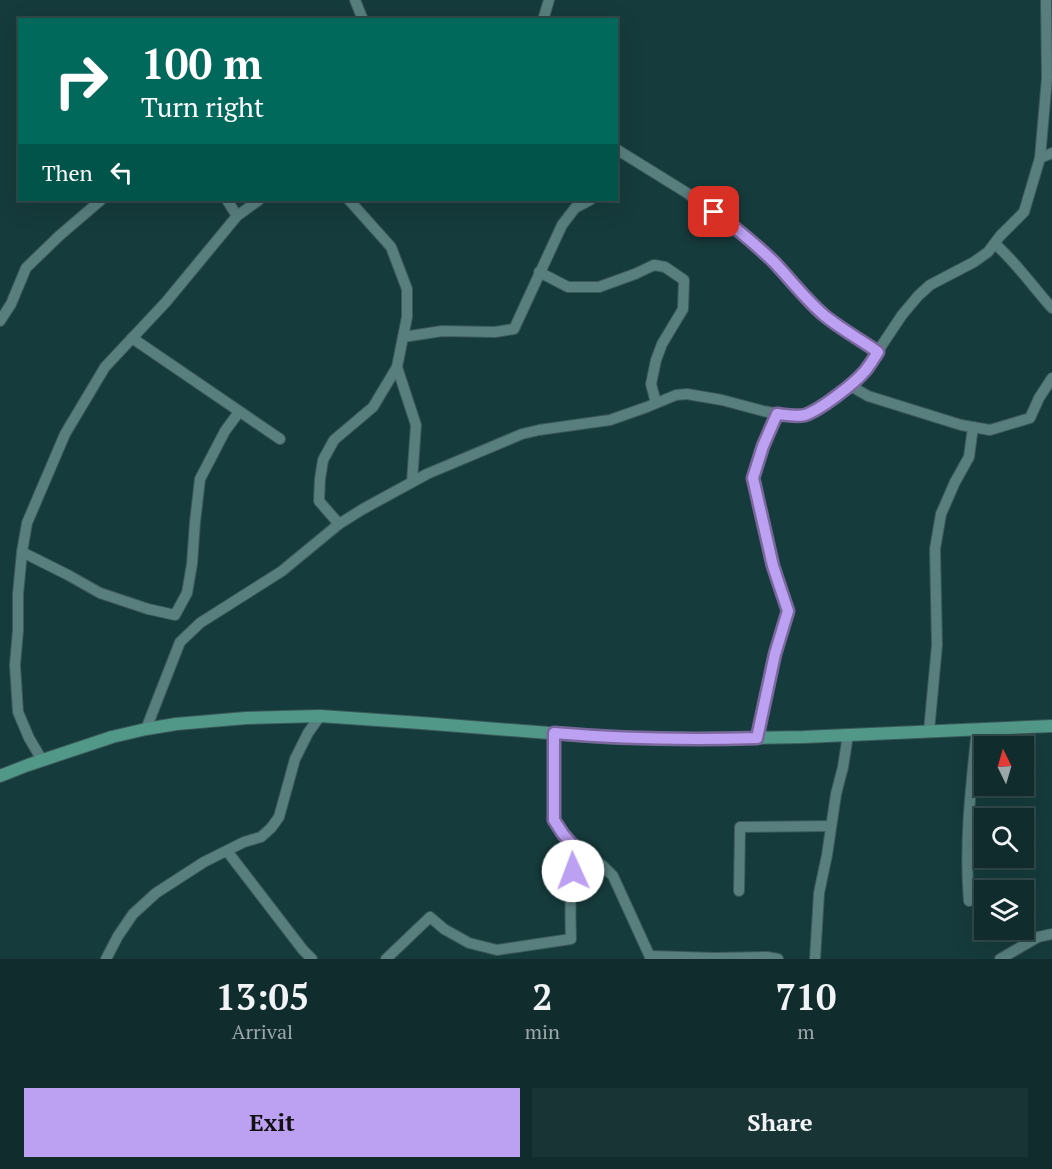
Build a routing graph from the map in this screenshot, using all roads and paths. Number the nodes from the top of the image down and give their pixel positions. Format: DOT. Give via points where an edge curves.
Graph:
graph roads {
  1 [pos="355,0"];
  2 [pos="549,0"];
  3 [pos="1046,0"];
  4 [pos="362,18"];
  5 [pos="544,18"];
  6 [pos="618,152"];
  7 [pos="1052,153"];
  8 [pos="1040,159"];
  9 [pos="100,201"];
  10 [pos="228,201"];
  11 [pos="258,201"];
  12 [pos="349,201"];
  13 [pos="588,201"];
  14 [pos="237,216"];
  15 [pos="994,244"];
  16 [pos="539,272"];
  17 [pos="1052,308"];
  18 [pos="0,321"];
  19 [pos="403,337"];
  20 [pos="132,338"];
  21 [pos="878,352"];
  22 [pos="397,367"];
  23 [pos="1052,378"];
  24 [pos="849,385"];
  25 [pos="656,404"];
  26 [pos="238,412"];
  27 [pos="777,414"];
  28 [pos="973,427"];
  29 [pos="280,439"];
  30 [pos="412,482"];
  31 [pos="339,524"];
  32 [pos="22,552"];
  33 [pos="320,716"];
  34 [pos="1052,726"];
  35 [pos="146,729"];
  36 [pos="977,729"];
  37 [pos="929,731"];
  38 [pos="554,733"];
  39 [pos="848,735"];
  40 [pos="757,738"];
  41 [pos="42,760"];
  42 [pos="0,776"];
  43 [pos="830,826"];
  44 [pos="226,850"];
  45 [pos="579,852"];
  46 [pos="739,891"];
  47 [pos="969,901"];
  48 [pos="1052,934"];
  49 [pos="497,955"];
  50 [pos="650,958"];
  51 [pos="106,959"];
  52 [pos="312,959"];
  53 [pos="386,959"];
  54 [pos="778,959"];
  55 [pos="815,959"];
  56 [pos="1000,959"];
  1 -- 4 [label="street"];
  2 -- 5 [label="street"];
  3 -- 8 [label="street" via="1047,78"];
  6 -- 21 [label="street" via="736,228 826,317"];
  7 -- 8 [label="street"];
  8 -- 15 [label="street" via="1024,212"];
  9 -- 18 [label="street" via="26,268"];
  10 -- 14 [label="street"];
  11 -- 14 [label="street"];
  12 -- 19 [label="street" via="392,247 407,289"];
  13 -- 16 [label="street" via="575,208 562,225"];
  14 -- 20 [label="street"];
  15 -- 17 [label="street" via="1010,257"];
  15 -- 21 [label="street" via="974,262 930,285 918,296"];
  16 -- 19 [label="street" via="514,329 442,331"];
  16 -- 25 [label="street" via="568,287 599,287 654,265 666,267 684,280 683,309 656,360 651,384"];
  19 -- 22 [label="street"];
  20 -- 26 [label="street"];
  20 -- 32 [label="street" via="105,367 65,434 27,523"];
  21 -- 24 [label="street"];
  22 -- 30 [label="street" via="416,425"];
  22 -- 31 [label="street" via="373,407 334,440 323,460 319,501"];
  23 -- 28 [label="street" via="1030,418 990,430"];
  24 -- 27 [label="street" via="802,416"];
  24 -- 28 [label="street" via="868,396"];
  25 -- 27 [label="street" via="687,394"];
  25 -- 30 [label="street" via="610,420 522,434"];
  26 -- 29 [label="street"];
  26 -- 32 [label="street" via="200,479 187,593 175,615 100,593"];
  27 -- 40 [label="street" via="753,478 773,566 788,611"];
  28 -- 37 [label="street" via="969,457 941,514 935,549 937,645"];
  30 -- 31 [label="street"];
  31 -- 35 [label="street" via="282,571 200,622 180,642"];
  32 -- 41 [label="street" via="15,665 18,712"];
  33 -- 35 [label="main road" via="246,718"];
  33 -- 38 [label="main road"];
  33 -- 44 [label="street" via="295,759 279,817 261,837"];
  34 -- 36 [label="main road"];
  35 -- 41 [label="main road"];
  36 -- 37 [label="main road"];
  36 -- 47 [label="street" via="966,876"];
  37 -- 39 [label="main road"];
  38 -- 40 [label="main road" via="624,738"];
  38 -- 45 [label="street" via="554,820"];
  39 -- 40 [label="main road"];
  39 -- 43 [label="street"];
  41 -- 42 [label="main road"];
  43 -- 46 [label="street" via="740,827"];
  43 -- 55 [label="street" via="819,893"];
  44 -- 51 [label="street" via="156,893 132,914"];
  44 -- 52 [label="street"];
  45 -- 49 [label="street" via="571,886 571,939"];
  45 -- 50 [label="street" via="613,876"];
  48 -- 56 [label="street" via="1038,937"];
  49 -- 53 [label="street" via="444,929 430,917"];
  50 -- 54 [label="street"];
}
